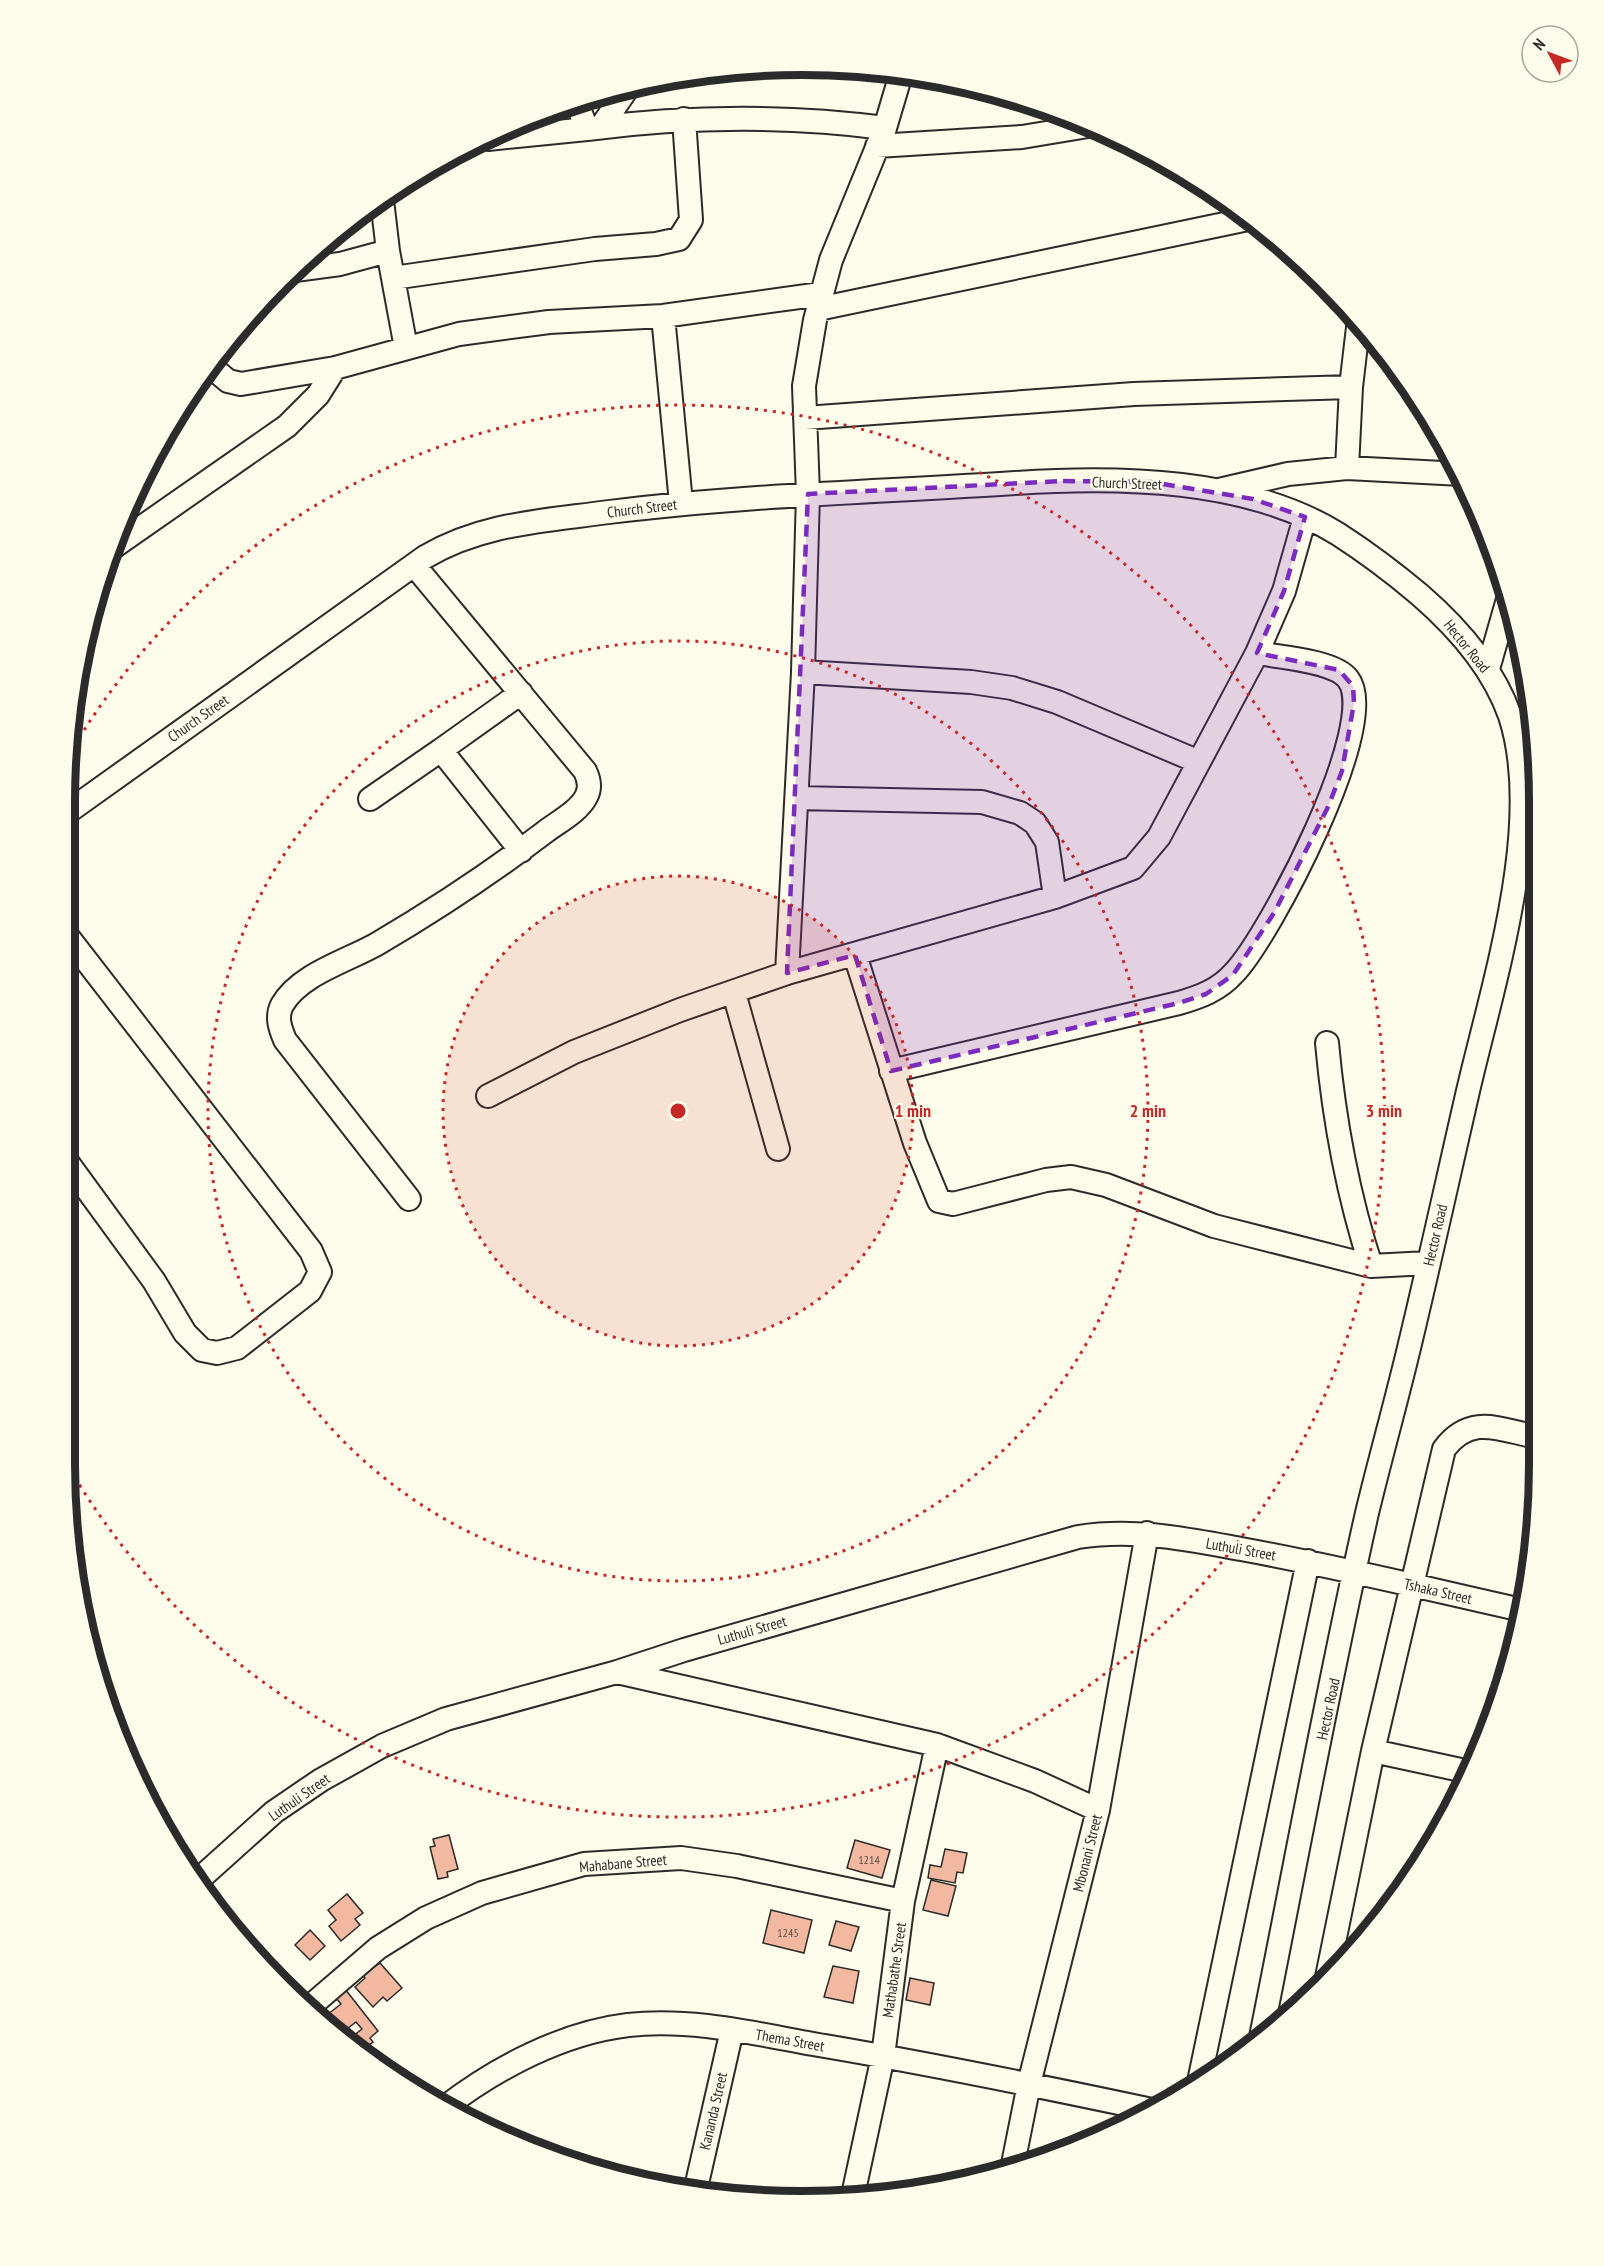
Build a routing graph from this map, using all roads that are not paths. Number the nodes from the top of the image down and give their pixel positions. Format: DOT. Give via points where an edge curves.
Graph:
graph roads {
  1 [pos="899,81"];
  2 [pos="619,99"];
  3 [pos="582,110"];
  4 [pos="684,119"];
  5 [pos="594,128"];
  6 [pos="1075,128"];
  7 [pos="511,136"];
  8 [pos="881,137"];
  9 [pos="383,208"];
  10 [pos="1239,221"];
  11 [pos="388,251"];
  12 [pos="309,268"];
  13 [pos="393,278"];
  14 [pos="820,301"];
  15 [pos="663,316"];
  16 [pos="1357,333"];
  17 [pos="406,348"];
  18 [pos="335,368"];
  19 [pos="216,371"];
  20 [pos="1351,387"];
  21 [pos="805,418"];
  22 [pos="1347,468"];
  23 [pos="1450,473"];
  24 [pos="1212,491"];
  25 [pos="808,494"];
  26 [pos="681,503"];
  27 [pos="1305,517"];
  28 [pos="124,539"];
  29 [pos="414,566"];
  30 [pos="1504,614"];
  31 [pos="1257,653"];
  32 [pos="1488,669"];
  33 [pos="803,672"];
  34 [pos="521,693"];
  35 [pos="441,750"];
  36 [pos="1198,762"];
  37 [pos="797,798"];
  38 [pos="370,799"];
  39 [pos="75,806"];
  40 [pos="521,851"];
  41 [pos="1055,897"];
  42 [pos="75,947"];
  43 [pos="855,955"];
  44 [pos="787,974"];
  45 [pos="734,993"];
  46 [pos="1327,1043"];
  47 [pos="891,1071"];
  48 [pos="488,1096"];
  49 [pos="778,1149"];
  50 [pos="75,1174"];
  51 [pos="409,1199"];
  52 [pos="1428,1263"];
  53 [pos="1371,1266"];
  54 [pos="1529,1435"];
  55 [pos="1148,1533"];
  56 [pos="1308,1561"];
  57 [pos="1354,1572"];
  58 [pos="1414,1586"];
  59 [pos="1514,1608"];
  60 [pos="617,1672"];
  61 [pos="937,1745"];
  62 [pos="1373,1751"];
  63 [pos="1461,1770"];
  64 [pos="1098,1810"];
  65 [pos="203,1876"];
  66 [pos="903,1901"];
  67 [pos="1330,1963"];
  68 [pos="314,2003"];
  69 [pos="1263,2026"];
  70 [pos="732,2030"];
  71 [pos="883,2056"];
  72 [pos="1201,2071"];
  73 [pos="1029,2084"];
  74 [pos="453,2102"];
  75 [pos="1140,2107"];
  76 [pos="1014,2159"];
  77 [pos="697,2183"];
  78 [pos="854,2189"];
  1 -- 8 [label="street"];
  2 -- 5 [label="street"];
  3 -- 5 [label="street"];
  4 -- 5 [label="street"];
  4 -- 8 [label="street" via="792,118"];
  4 -- 13 [label="street" via="691,219 678,239"];
  5 -- 7 [label="street"];
  6 -- 8 [label="street" via="1022,137"];
  8 -- 14 [label="street" via="842,229"];
  9 -- 11 [label="street"];
  10 -- 14 [label="street"];
  11 -- 12 [label="street"];
  11 -- 13 [label="street"];
  13 -- 17 [label="street"];
  14 -- 15 [label="street"];
  14 -- 21 [label="street" via="804,386"];
  15 -- 17 [label="street" via="549,322 459,334"];
  15 -- 26 [label="street"];
  16 -- 20 [label="street"];
  17 -- 18 [label="street"];
  18 -- 19 [label="street" via="241,384 228,381"];
  18 -- 28 [label="street" via="318,395 287,426"];
  20 -- 21 [label="street" via="1103,396"];
  20 -- 22 [label="street"];
  21 -- 25 [label="street"];
  22 -- 23 [label="street"];
  22 -- 24 [label="street" via="1288,474"];
  24 -- 25 [label="street, Church Street" via="1151,482 1105,481"];
  24 -- 27 [label="street, Church Street"];
  25 -- 26 [label="street, Church Street"];
  25 -- 33 [label="street"];
  26 -- 29 [label="street, Church Street" via="494,528 451,543"];
  27 -- 31 [label="street" via="1288,580"];
  27 -- 32 [label="street, Hector Road" via="1336,532 1408,586 1457,631"];
  29 -- 34 [label="street"];
  29 -- 39 [label="street, Church Street"];
  30 -- 32 [label="street"];
  31 -- 36 [label="street"];
  31 -- 47 [label="street" via="1339,670 1353,686 1354,703 1342,771 1328,807 1274,913 1240,968 1215,989 1179,1003"];
  32 -- 52 [label="street, Hector Road" via="1509,714 1523,789 1523,819 1496,970"];
  33 -- 36 [label="street" via="1012,688 1057,702"];
  33 -- 37 [label="street"];
  34 -- 35 [label="street"];
  34 -- 40 [label="street" via="585,771 590,784 586,798 576,809"];
  35 -- 38 [label="street"];
  35 -- 40 [label="street"];
  36 -- 41 [label="street" via="1159,837 1140,862 1125,873"];
  37 -- 41 [label="street" via="982,802 1020,813 1035,823 1047,842"];
  37 -- 44 [label="street"];
  40 -- 51 [label="street" via="380,942 309,980 296,989 279,1013 279,1027 285,1040"];
  41 -- 43 [label="street"];
  42 -- 50 [label="street" via="311,1251 319,1266 318,1279 310,1291 246,1342 226,1352 202,1350 185,1333 153,1281"];
  43 -- 44 [label="street"];
  43 -- 47 [label="street"];
  44 -- 45 [label="street"];
  45 -- 48 [label="street" via="574,1052"];
  45 -- 49 [label="street"];
  46 -- 53 [label="street" via="1334,1120"];
  47 -- 53 [label="street" via="935,1196 946,1204 1046,1180 1088,1179 1214,1226"];
  52 -- 53 [label="street"];
  52 -- 57 [label="street, Hector Road"];
  54 -- 58 [label="street" via="1476,1425 1453,1437 1439,1465"];
  55 -- 56 [label="street, Luthuli Street"];
  55 -- 60 [label="street, Luthuli Street" via="1078,1537"];
  55 -- 64 [label="street, Mbonani Street"];
  56 -- 57 [label="street, Luthuli Street"];
  56 -- 72 [label="street"];
  57 -- 58 [label="street, Tshaka Street"];
  57 -- 69 [label="street, Hector Road"];
  58 -- 59 [label="street, Tshaka Street"];
  58 -- 62 [label="street"];
  60 -- 61 [label="street"];
  60 -- 65 [label="street, Luthuli Street" via="446,1719 382,1746 274,1812"];
  61 -- 64 [label="street" via="1035,1781"];
  61 -- 66 [label="street, Mathabathe Street"];
  62 -- 63 [label="street"];
  62 -- 67 [label="street"];
  64 -- 73 [label="street, Mbonani Street"];
  66 -- 68 [label="street, Mahabane Street" via="681,1858 584,1864 482,1893 426,1918 378,1948"];
  66 -- 71 [label="street, Mathabathe Street"];
  70 -- 71 [label="street, Thema Street"];
  70 -- 74 [label="street, Thema Street" via="664,2022 588,2033 486,2077"];
  70 -- 77 [label="street, Kananda Street"];
  71 -- 73 [label="street, Thema Street"];
  71 -- 78 [label="street, Mathabathe Street"];
  73 -- 75 [label="street, Thema Street"];
  73 -- 76 [label="street, Mbonani Street"];
}
